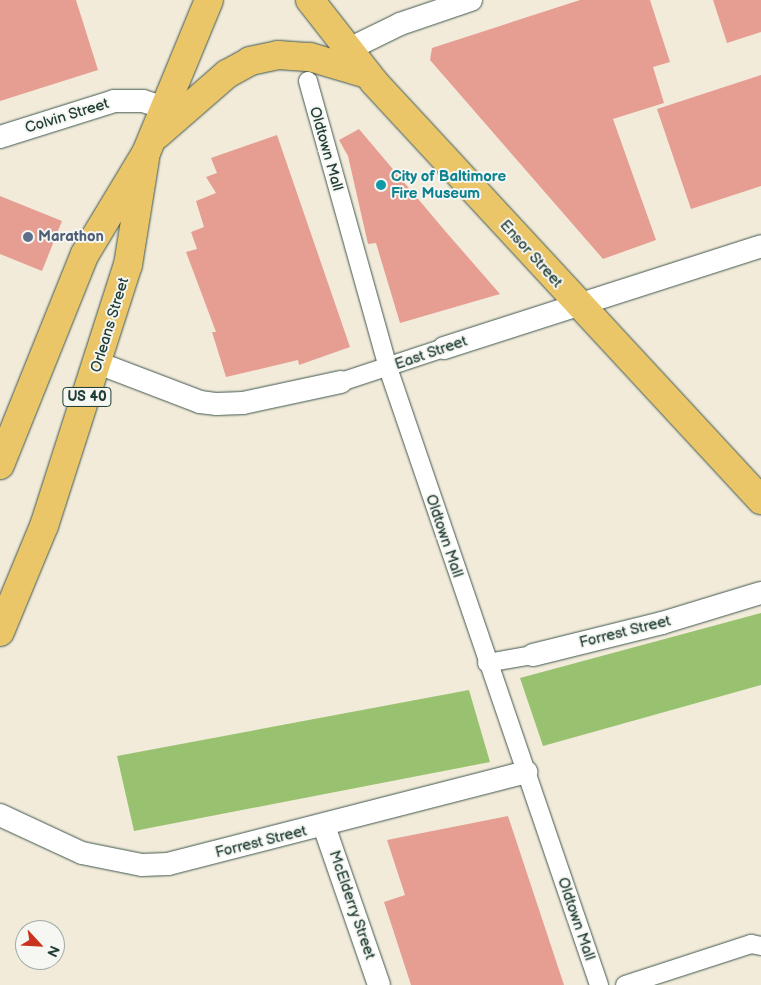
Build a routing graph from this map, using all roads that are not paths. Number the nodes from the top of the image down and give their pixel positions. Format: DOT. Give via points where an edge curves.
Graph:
graph roads {
  1 [pos="209,0"];
  2 [pos="310,0"];
  3 [pos="471,0"];
  4 [pos="347,50"];
  5 [pos="367,75"];
  6 [pos="308,81"];
  7 [pos="164,108"];
  8 [pos="0,137"];
  9 [pos="149,146"];
  10 [pos="761,246"];
  11 [pos="577,305"];
  12 [pos="444,348"];
  13 [pos="98,363"];
  14 [pos="388,368"];
  15 [pos="341,382"];
  16 [pos="2,451"];
  17 [pos="761,500"];
  18 [pos="761,593"];
  19 [pos="0,632"];
  20 [pos="533,655"];
  21 [pos="487,663"];
  22 [pos="526,772"];
  23 [pos="0,815"];
  24 [pos="324,826"];
  25 [pos="761,946"];
  26 [pos="379,985"];
  27 [pos="599,985"];
  28 [pos="626,985"];
  1 -- 7 [label="main road, Orleans Street / US 40"];
  2 -- 4 [label="main road, Ensor Street"];
  3 -- 4 [label="street" via="400,24"];
  4 -- 5 [label="main road, Ensor Street"];
  5 -- 9 [label="main road" via="310,57 278,55 250,61 227,74"];
  5 -- 11 [label="main road, Ensor Street"];
  6 -- 14 [label="street, Oldtown Mall"];
  7 -- 8 [label="street, Colvin Street" via="143,100 114,101"];
  7 -- 9 [label="main road, Orleans Street / US 40"];
  9 -- 13 [label="main road, Orleans Street / US 40" via="128,266"];
  9 -- 16 [label="main road, Orleans Street / US 40" via="84,254"];
  10 -- 11 [label="street, East Street"];
  11 -- 12 [label="street, East Street"];
  11 -- 17 [label="main road, Ensor Street"];
  12 -- 14 [label="street, East Street"];
  13 -- 15 [label="street, East Street" via="200,402 217,404 243,403"];
  13 -- 19 [label="main road, Orleans Street / US 40" via="44,526"];
  14 -- 15 [label="street, East Street"];
  14 -- 21 [label="street, Oldtown Mall"];
  18 -- 20 [label="street, Forrest Street" via="662,623"];
  20 -- 21 [label="street, Forrest Street"];
  21 -- 22 [label="street, Oldtown Mall"];
  22 -- 24 [label="street, Forrest Street"];
  22 -- 27 [label="street, Oldtown Mall"];
  23 -- 24 [label="street, Forrest Street" via="82,853 142,866 168,864"];
  24 -- 26 [label="street, McElderry Street"];
  25 -- 28 [label="street" via="751,944"];
}
